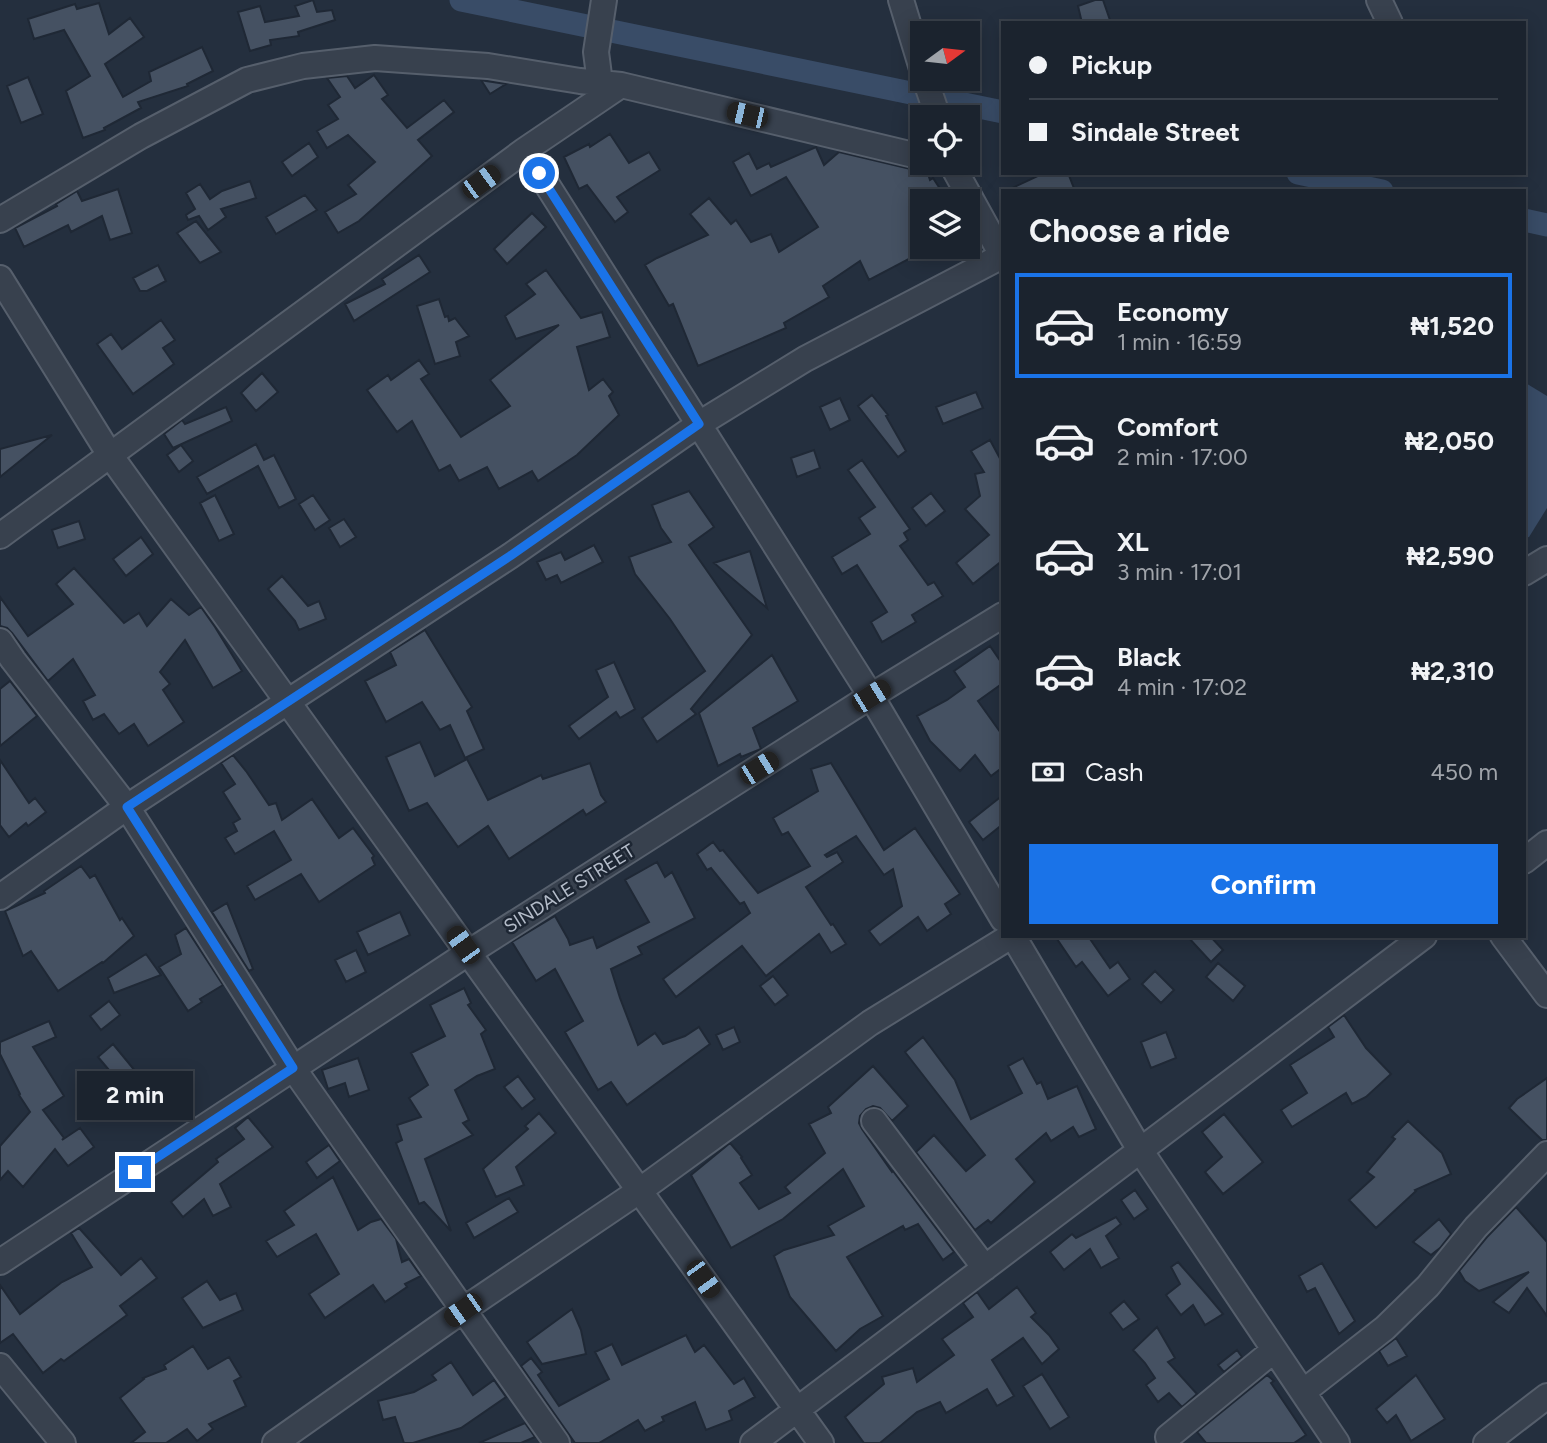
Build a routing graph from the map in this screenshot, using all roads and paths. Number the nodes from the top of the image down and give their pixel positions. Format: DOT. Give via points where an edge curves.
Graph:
graph roads {
  1 [pos="604,0"];
  2 [pos="901,0"];
  3 [pos="1378,0"];
  4 [pos="1389,21"];
  5 [pos="910,29"];
  6 [pos="611,84"];
  7 [pos="525,150"];
  8 [pos="910,154"];
  9 [pos="956,175"];
  10 [pos="0,220"];
  11 [pos="1001,254"];
  12 [pos="1001,257"];
  13 [pos="0,278"];
  14 [pos="699,424"];
  15 [pos="110,455"];
  16 [pos="0,536"];
  17 [pos="1547,559"];
  18 [pos="1526,572"];
  19 [pos="1001,616"];
  20 [pos="0,641"];
  21 [pos="871,696"];
  22 [pos="288,702"];
  23 [pos="127,807"];
  24 [pos="1547,844"];
  25 [pos="1526,859"];
  26 [pos="0,897"];
  27 [pos="1001,916"];
  28 [pos="1009,938"];
  29 [pos="1013,938"];
  30 [pos="1421,938"];
  31 [pos="1504,938"];
  32 [pos="468,953"];
  33 [pos="1547,995"];
  34 [pos="293,1068"];
  35 [pos="874,1121"];
  36 [pos="1140,1150"];
  37 [pos="1547,1154"];
  38 [pos="639,1191"];
  39 [pos="0,1262"];
  40 [pos="985,1268"];
  41 [pos="463,1310"];
  42 [pos="1274,1350"];
  43 [pos="0,1366"];
  44 [pos="1303,1392"];
  45 [pos="1547,1396"];
  46 [pos="798,1410"];
  47 [pos="1168,1437"];
  48 [pos="287,1440"];
  49 [pos="63,1443"];
  50 [pos="557,1443"];
  51 [pos="752,1443"];
  52 [pos="821,1443"];
  53 [pos="1337,1443"];
  54 [pos="1486,1443"];
  1 -- 6 [label="street" via="596,52"];
  2 -- 5 [label="street"];
  3 -- 4 [label="street"];
  6 -- 7 [label="street"];
  6 -- 8 [label="street"];
  6 -- 10 [label="street" via="488,66 375,58 303,66 247,80 141,136"];
  7 -- 14 [label="street"];
  7 -- 15 [label="street"];
  9 -- 11 [label="street"];
  12 -- 14 [label="street" via="805,359"];
  13 -- 15 [label="street"];
  14 -- 21 [label="street"];
  14 -- 22 [label="street"];
  15 -- 16 [label="street"];
  15 -- 22 [label="street"];
  17 -- 18 [label="street"];
  19 -- 21 [label="street, SINDALE STREET"];
  20 -- 23 [label="street"];
  21 -- 27 [label="street"];
  21 -- 32 [label="street, SINDALE STREET"];
  22 -- 23 [label="street"];
  22 -- 32 [label="street"];
  23 -- 26 [label="street"];
  23 -- 34 [label="street"];
  24 -- 25 [label="street"];
  28 -- 38 [label="street" via="870,1023"];
  29 -- 36 [label="street"];
  30 -- 36 [label="street"];
  31 -- 33 [label="street"];
  32 -- 34 [label="street, SINDALE STREET"];
  32 -- 38 [label="street"];
  34 -- 39 [label="street, SINDALE STREET"];
  34 -- 41 [label="street"];
  35 -- 40 [label="street"];
  36 -- 40 [label="street"];
  36 -- 42 [label="street"];
  37 -- 44 [label="street" via="1385,1328"];
  38 -- 41 [label="street"];
  38 -- 46 [label="street"];
  40 -- 46 [label="street"];
  41 -- 48 [label="street"];
  41 -- 50 [label="street"];
  42 -- 44 [label="street"];
  42 -- 47 [label="street"];
  43 -- 49 [label="street"];
  44 -- 53 [label="street"];
  45 -- 54 [label="street"];
  46 -- 51 [label="street"];
  46 -- 52 [label="street"];
}
